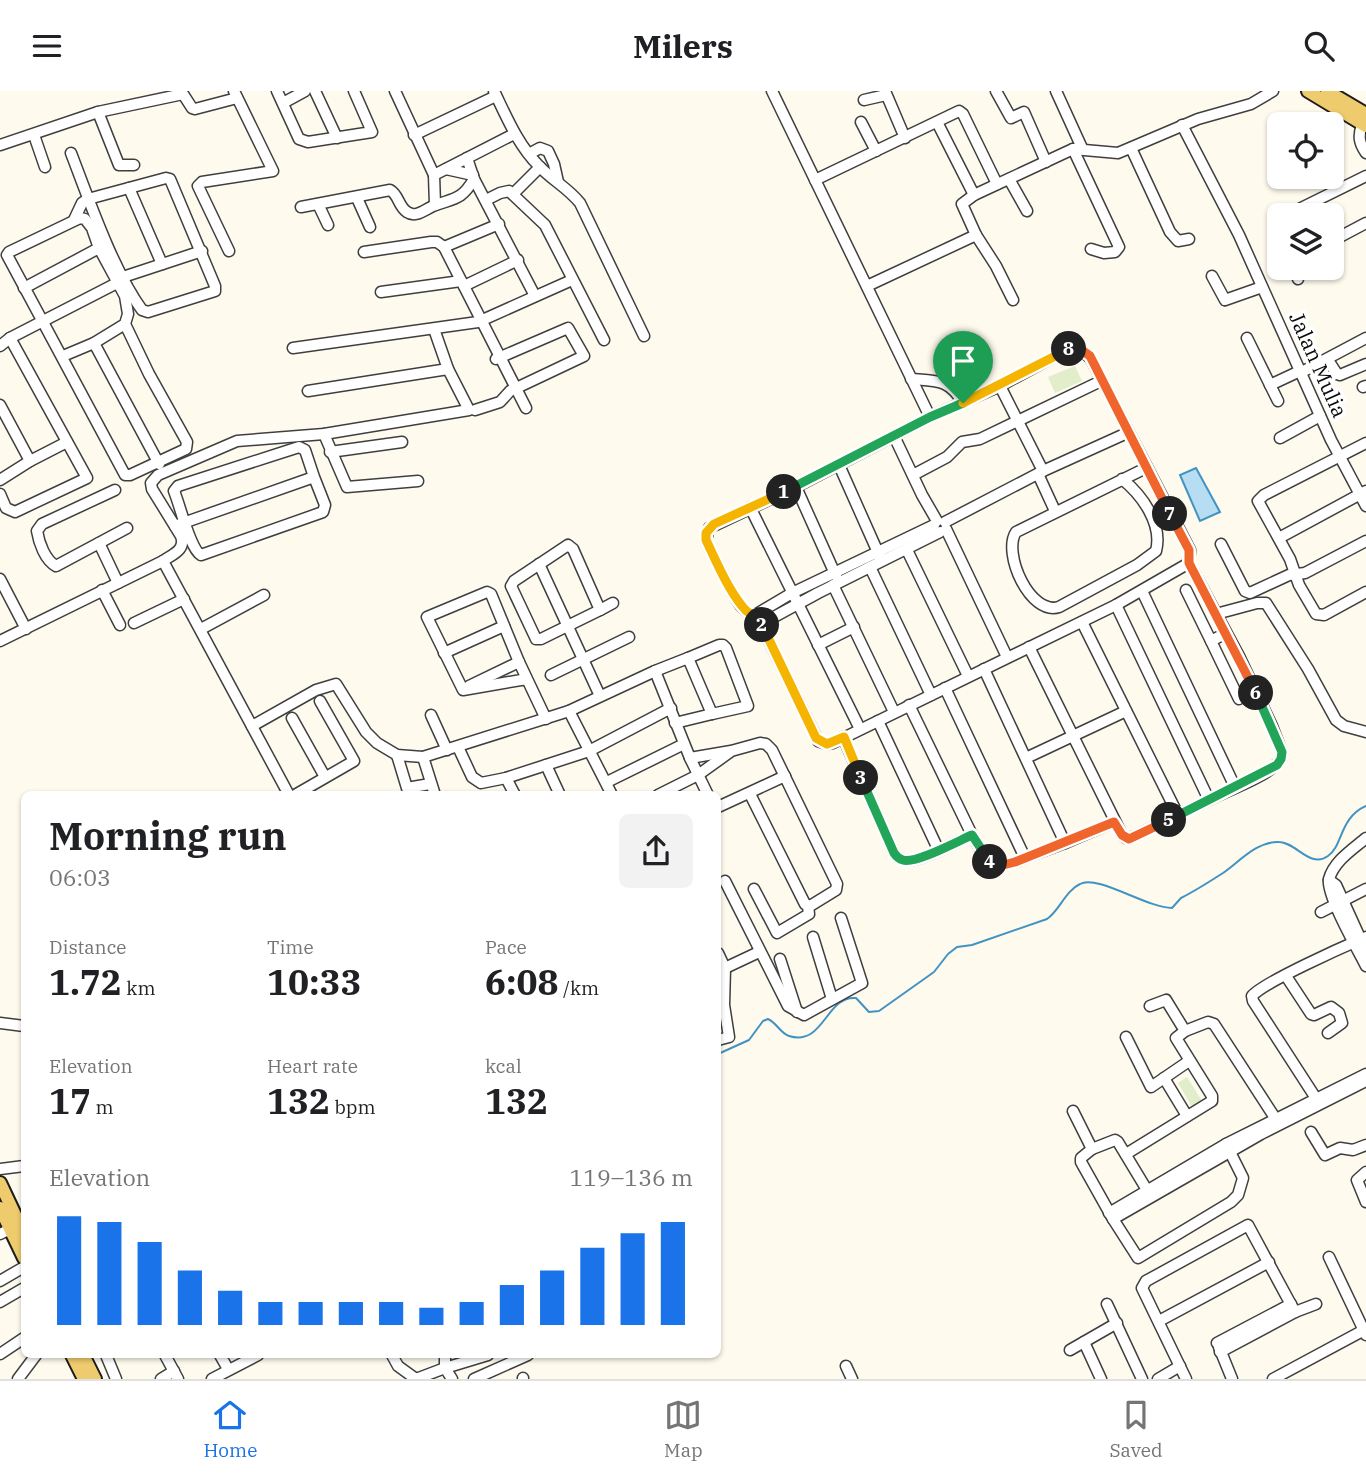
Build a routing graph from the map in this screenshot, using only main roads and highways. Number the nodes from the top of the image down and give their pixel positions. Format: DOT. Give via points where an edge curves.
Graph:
graph roads {
  1 [pos="1308,91"];
  2 [pos="1327,91"];
  3 [pos="1346,109"];
  4 [pos="1365,122"];
  5 [pos="0,1183"];
  6 [pos="0,1208"];
  7 [pos="16,1232"];
  8 [pos="81,1358"];
  9 [pos="83,1358"];
  10 [pos="84,1379"];
  11 [pos="95,1379"];
  1 -- 3 [label="main road"];
  2 -- 3 [label="main road"];
  3 -- 4 [label="main road"];
  5 -- 7 [label="main road"];
  6 -- 7 [label="main road"];
  8 -- 10 [label="main road"];
  9 -- 11 [label="main road"];
}
